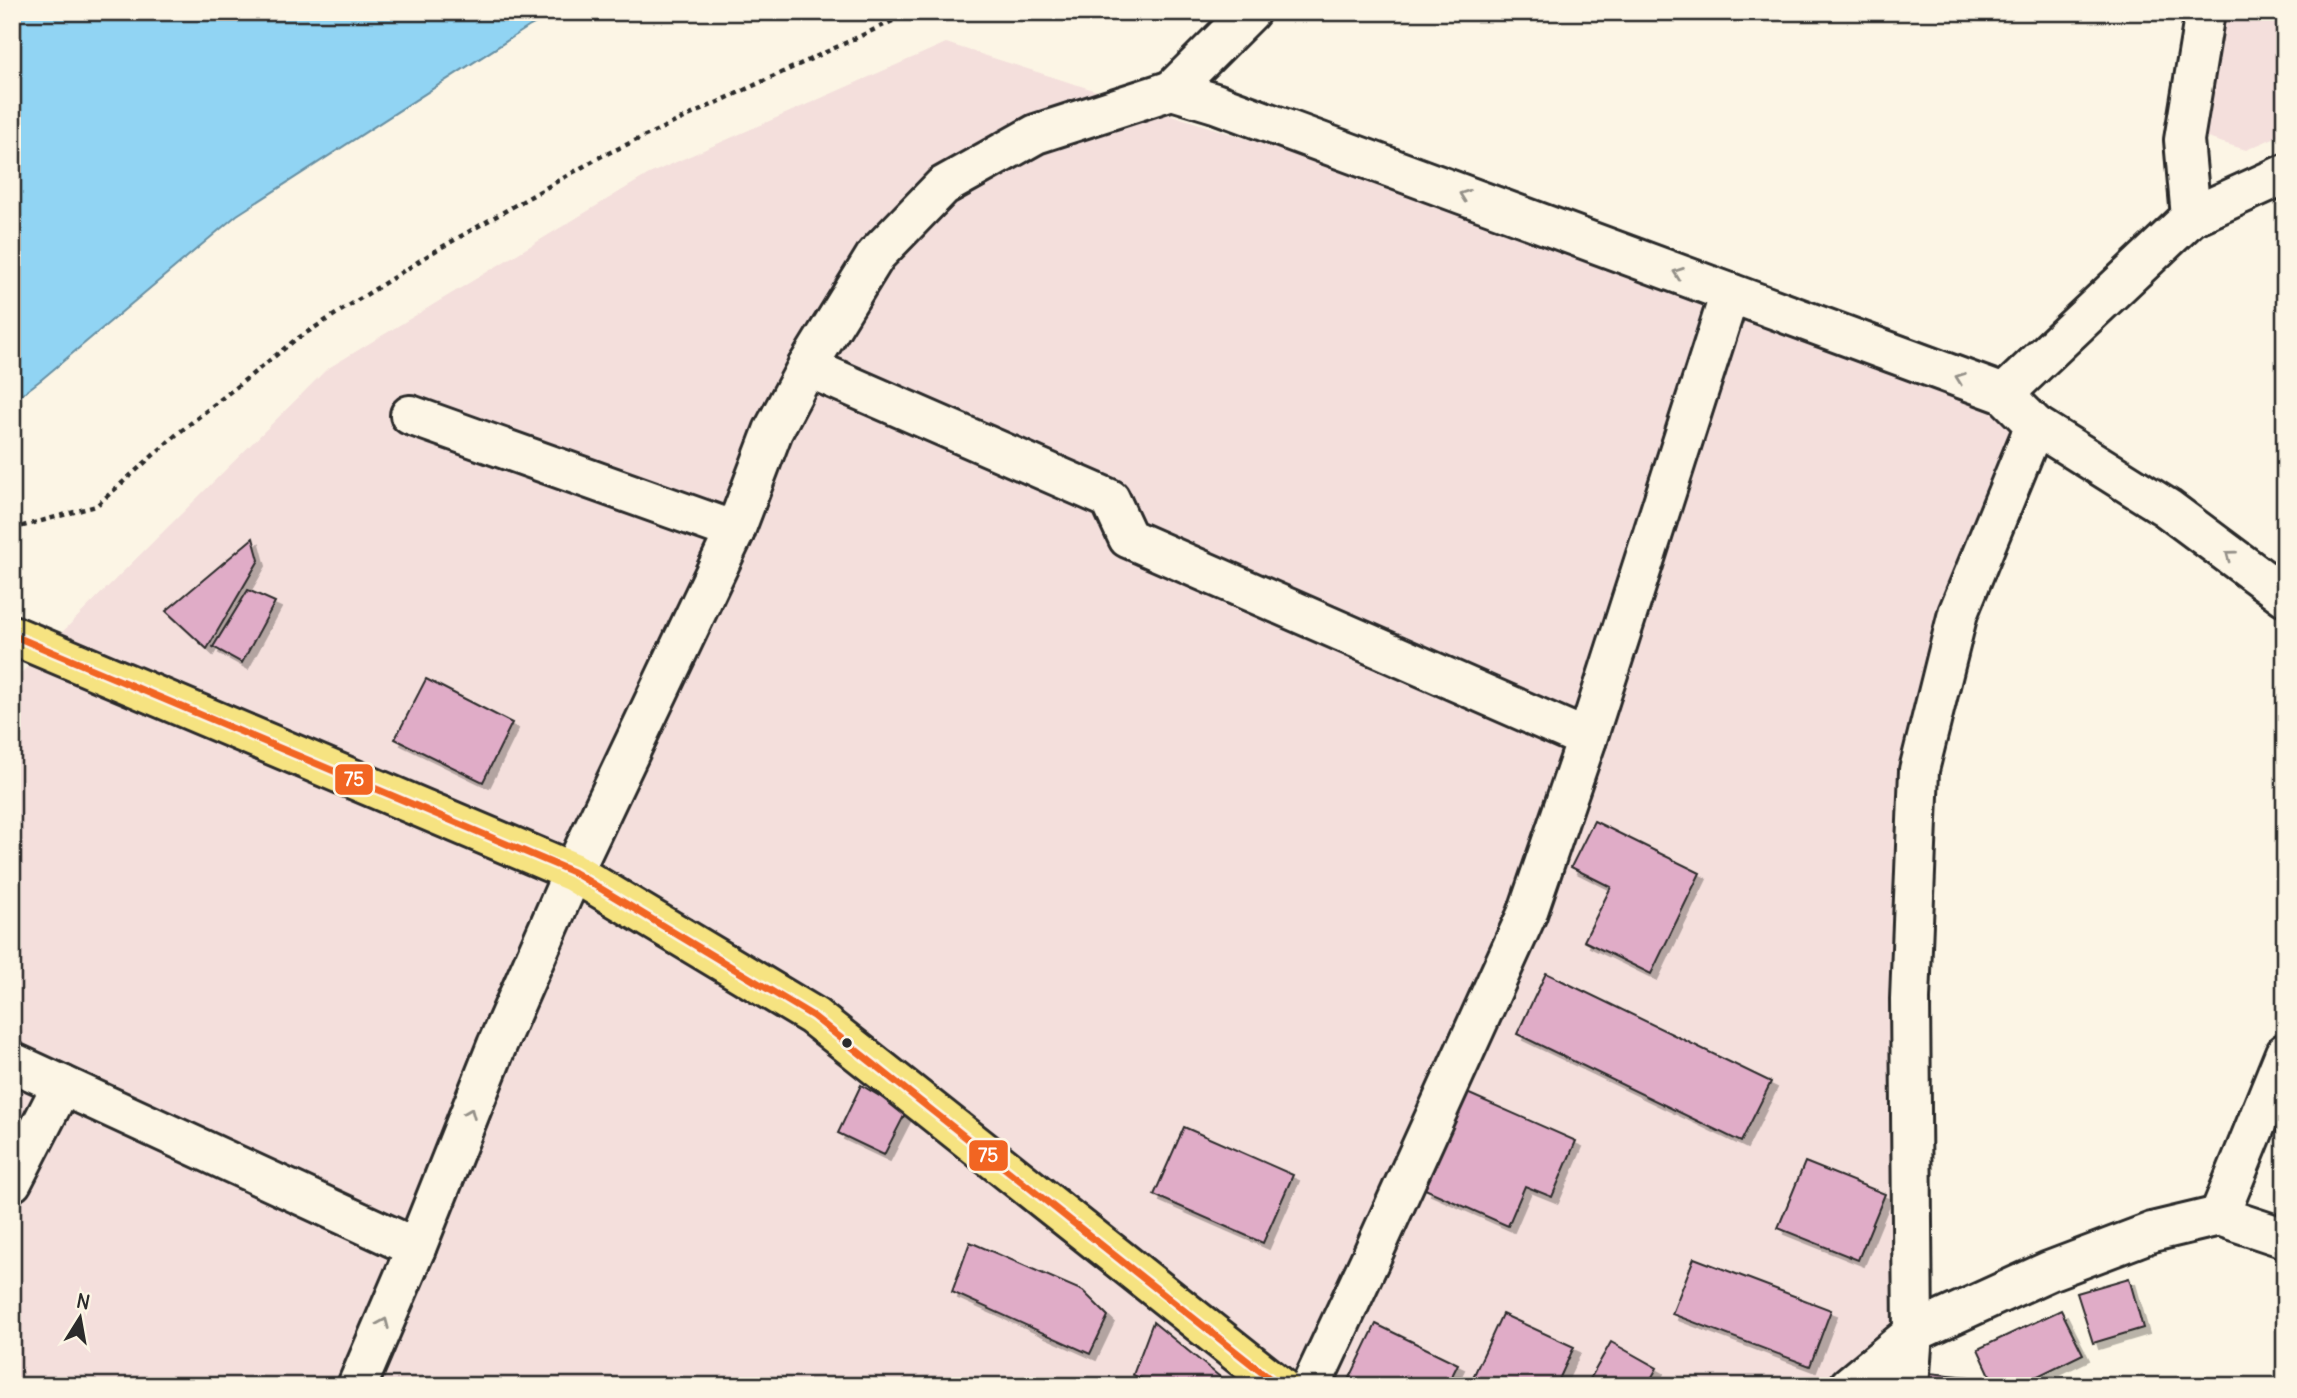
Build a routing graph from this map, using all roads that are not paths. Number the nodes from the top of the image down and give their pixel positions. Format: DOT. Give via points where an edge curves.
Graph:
graph roads {
  1 [pos="1250,12"];
  2 [pos="2205,12"];
  3 [pos="1172,90"];
  4 [pos="2285,174"];
  5 [pos="2191,217"];
  6 [pos="1730,293"];
  7 [pos="807,368"];
  8 [pos="2004,394"];
  9 [pos="410,415"];
  10 [pos="2035,425"];
  11 [pos="735,531"];
  12 [pos="2285,596"];
  13 [pos="12,635"];
  14 [pos="1587,739"];
  15 [pos="573,872"];
  16 [pos="2285,1053"];
  17 [pos="12,1062"];
  18 [pos="62,1085"];
  19 [pos="12,1182"];
  20 [pos="2219,1216"];
  21 [pos="2285,1238"];
  22 [pos="416,1248"];
  23 [pos="1913,1333"];
  24 [pos="357,1386"];
  25 [pos="1279,1386"];
  26 [pos="1311,1386"];
  27 [pos="1849,1386"];
  28 [pos="1909,1386"];
  1 -- 3 [label="street"];
  2 -- 5 [label="street" via="2184,140"];
  6 -- 3 [label="street, one-way"];
  3 -- 7 [label="street" via="1036,134 943,186 876,255"];
  4 -- 5 [label="street"];
  5 -- 8 [label="street"];
  8 -- 6 [label="street, one-way"];
  6 -- 14 [label="street"];
  7 -- 11 [label="street" via="773,431"];
  7 -- 14 [label="street" via="1110,499 1128,538"];
  8 -- 10 [label="street"];
  9 -- 11 [label="street"];
  12 -- 10 [label="street, one-way" via="2167,508"];
  10 -- 23 [label="street" via="1958,612 1919,770 1910,999"];
  11 -- 15 [label="street"];
  13 -- 15 [label="highway"];
  14 -- 26 [label="street" via="1527,914"];
  22 -- 15 [label="street, one-way"];
  15 -- 25 [label="highway" via="813,1016"];
  16 -- 20 [label="street"];
  17 -- 18 [label="street"];
  18 -- 19 [label="street"];
  18 -- 22 [label="street"];
  20 -- 21 [label="street"];
  20 -- 23 [label="street" via="2152,1232 2049,1271"];
  24 -- 22 [label="street, one-way"];
  23 -- 27 [label="street"];
  23 -- 28 [label="street"];
}
